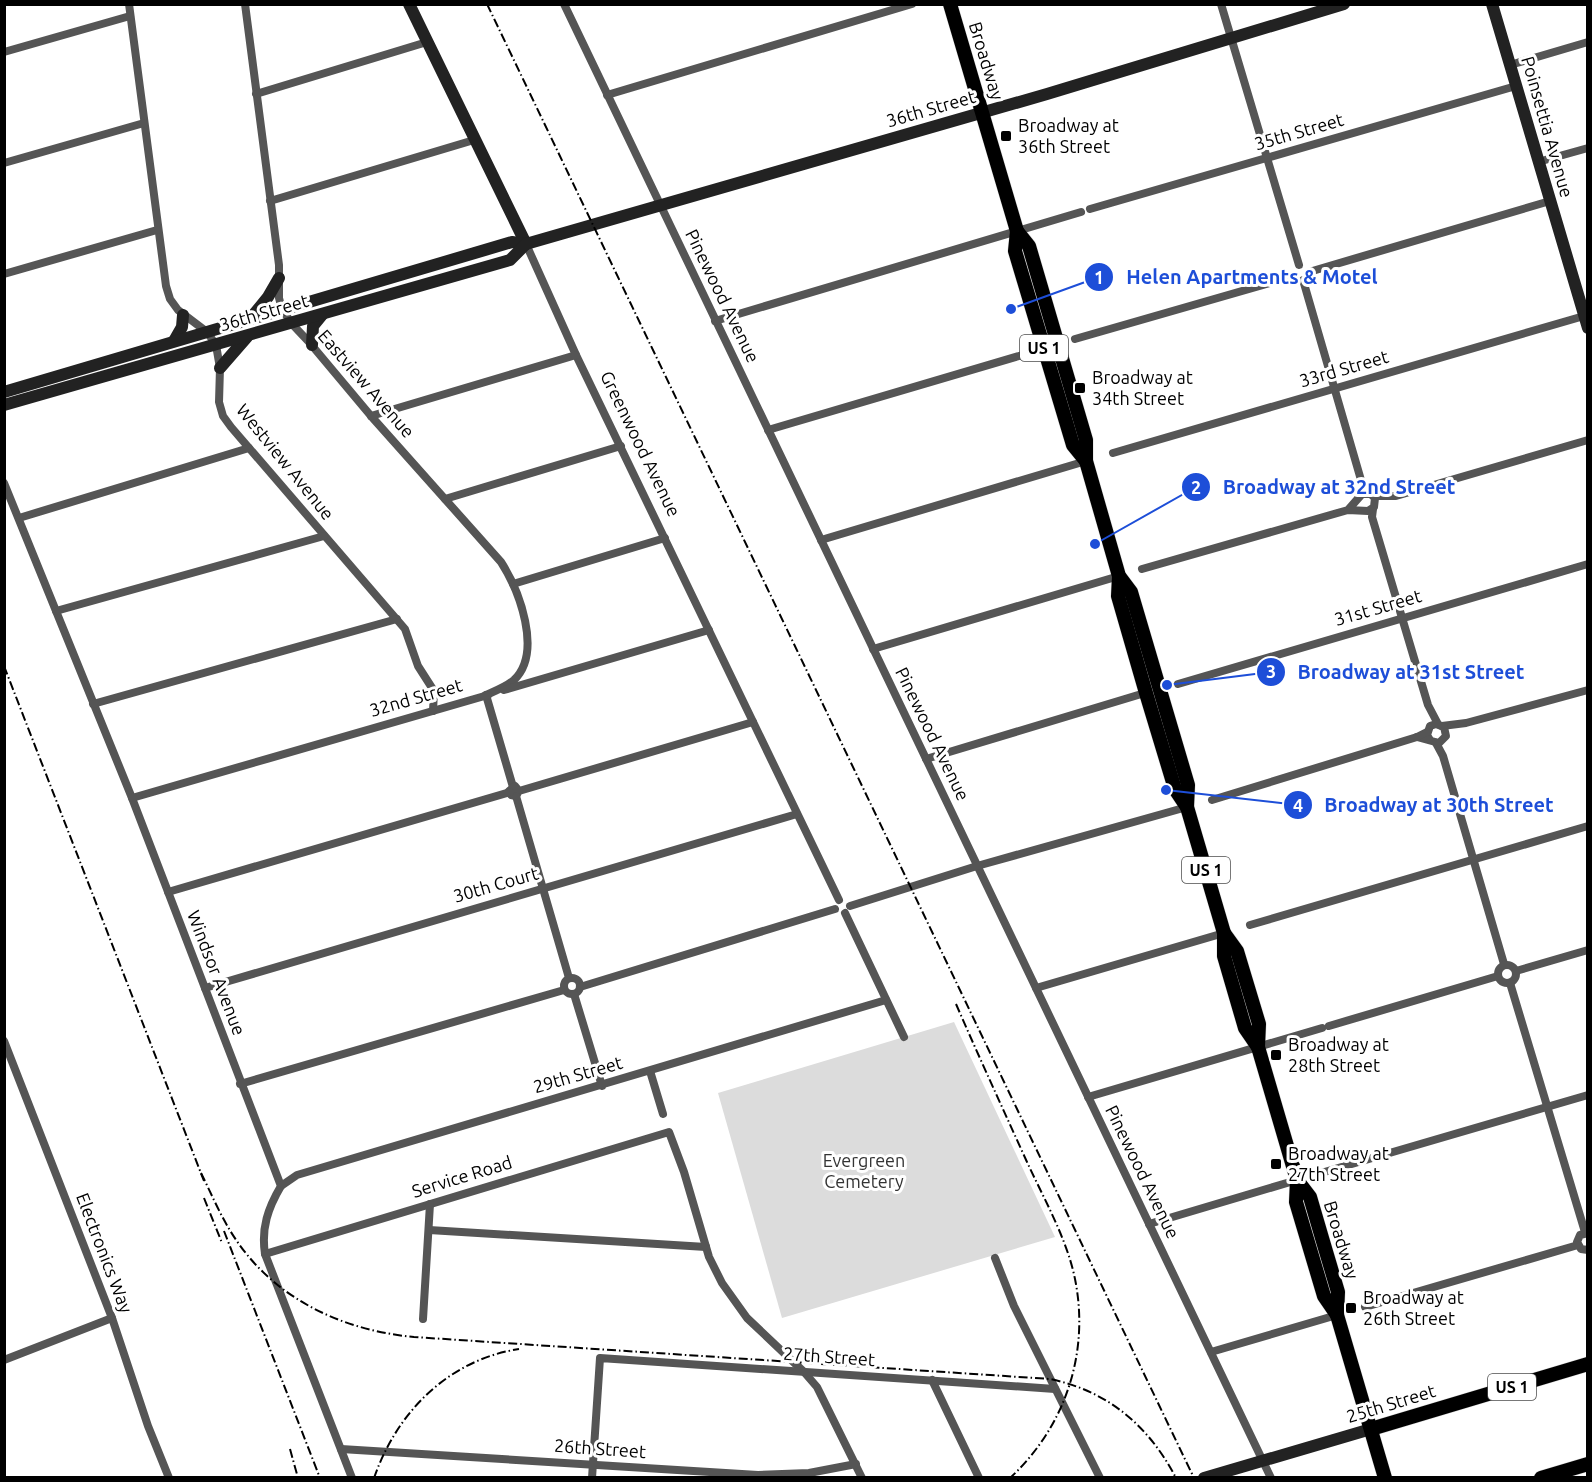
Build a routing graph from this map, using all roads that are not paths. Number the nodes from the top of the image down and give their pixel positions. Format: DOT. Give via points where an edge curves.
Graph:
graph roads {
  1 [pos="129,4"];
  2 [pos="245,4"];
  3 [pos="409,4"];
  4 [pos="564,4"];
  5 [pos="912,4"];
  6 [pos="950,4"];
  7 [pos="1221,4"];
  8 [pos="1344,4"];
  9 [pos="1492,4"];
  10 [pos="130,16"];
  11 [pos="1231,38"];
  12 [pos="427,42"];
  13 [pos="1587,42"];
  14 [pos="4,52"];
  15 [pos="1510,65"];
  16 [pos="1516,86"];
  17 [pos="256,94"];
  18 [pos="607,95"];
  19 [pos="982,112"];
  20 [pos="144,123"];
  21 [pos="474,140"];
  22 [pos="1587,148"];
  23 [pos="1266,159"];
  24 [pos="1538,162"];
  25 [pos="4,163"];
  26 [pos="270,201"];
  27 [pos="1550,201"];
  28 [pos="661,206"];
  29 [pos="1090,209"];
  30 [pos="1081,212"];
  31 [pos="157,230"];
  32 [pos="1017,231"];
  33 [pos="526,244"];
  34 [pos="1299,265"];
  35 [pos="1308,272"];
  36 [pos="4,274"];
  37 [pos="1294,276"];
  38 [pos="279,278"];
  39 [pos="1303,280"];
  40 [pos="1583,298"];
  41 [pos="282,309"];
  42 [pos="183,315"];
  43 [pos="322,315"];
  44 [pos="1584,316"];
  45 [pos="250,319"];
  46 [pos="716,321"];
  47 [pos="292,324"];
  48 [pos="1587,328"];
  49 [pos="207,332"];
  50 [pos="247,337"];
  51 [pos="1075,339"];
  52 [pos="174,341"];
  53 [pos="1058,344"];
  54 [pos="216,345"];
  55 [pos="312,345"];
  56 [pos="1044,348"];
  57 [pos="576,354"];
  58 [pos="220,368"];
  59 [pos="1334,389"];
  60 [pos="4,392"];
  61 [pos="4,405"];
  62 [pos="371,416"];
  63 [pos="768,430"];
  64 [pos="1587,440"];
  65 [pos="621,447"];
  66 [pos="249,448"];
  67 [pos="1113,453"];
  68 [pos="1086,461"];
  69 [pos="4,483"];
  70 [pos="445,499"];
  71 [pos="1367,504"];
  72 [pos="19,518"];
  73 [pos="324,536"];
  74 [pos="665,538"];
  75 [pos="821,540"];
  76 [pos="1587,564"];
  77 [pos="1142,569"];
  78 [pos="1119,576"];
  79 [pos="513,584"];
  80 [pos="56,611"];
  81 [pos="397,619"];
  82 [pos="1402,619"];
  83 [pos="709,630"];
  84 [pos="873,649"];
  85 [pos="1178,684"];
  86 [pos="1160,689"];
  87 [pos="1587,690"];
  88 [pos="1146,693"];
  89 [pos="486,695"];
  90 [pos="93,704"];
  91 [pos="433,711"];
  92 [pos="753,722"];
  93 [pos="1436,733"];
  94 [pos="926,759"];
  95 [pos="514,791"];
  96 [pos="132,798"];
  97 [pos="1212,800"];
  98 [pos="1187,807"];
  99 [pos="797,814"];
  100 [pos="1587,826"];
  101 [pos="1473,860"];
  102 [pos="977,866"];
  103 [pos="543,889"];
  104 [pos="168,892"];
  105 [pos="839,900"];
  106 [pos="835,909"];
  107 [pos="847,909"];
  108 [pos="1250,925"];
  109 [pos="1224,933"];
  110 [pos="1587,950"];
  111 [pos="1504,964"];
  112 [pos="1516,971"];
  113 [pos="1498,976"];
  114 [pos="569,978"];
  115 [pos="1510,983"];
  116 [pos="580,987"];
  117 [pos="205,988"];
  118 [pos="1036,988"];
  119 [pos="564,990"];
  120 [pos="574,994"];
  121 [pos="886,1000"];
  122 [pos="904,1037"];
  123 [pos="4,1041"];
  124 [pos="1258,1047"];
  125 [pos="650,1071"];
  126 [pos="240,1084"];
  127 [pos="602,1086"];
  128 [pos="1587,1095"];
  129 [pos="1088,1097"];
  130 [pos="1546,1107"];
  131 [pos="663,1114"];
  132 [pos="1321,1173"];
  133 [pos="1297,1180"];
  134 [pos="281,1186"];
  135 [pos="430,1204"];
  136 [pos="1149,1224"];
  137 [pos="429,1230"];
  138 [pos="1586,1233"];
  139 [pos="1578,1245"];
  140 [pos="706,1247"];
  141 [pos="1587,1250"];
  142 [pos="265,1254"];
  143 [pos="995,1258"];
  144 [pos="1365,1307"];
  145 [pos="1337,1315"];
  146 [pos="112,1318"];
  147 [pos="423,1319"];
  148 [pos="1211,1352"];
  149 [pos="4,1360"];
  150 [pos="1587,1364"];
  151 [pos="804,1372"];
  152 [pos="932,1380"];
  153 [pos="1055,1389"];
  154 [pos="1371,1429"];
  155 [pos="341,1449"];
  156 [pos="1263,1461"];
  157 [pos="856,1464"];
  158 [pos="1587,1464"];
  159 [pos="593,1465"];
  160 [pos="169,1478"];
  161 [pos="352,1478"];
  162 [pos="592,1478"];
  163 [pos="862,1478"];
  164 [pos="979,1478"];
  165 [pos="1100,1478"];
  166 [pos="1204,1478"];
  167 [pos="1271,1478"];
  168 [pos="1385,1478"];
  169 [pos="1540,1478"];
  1 -- 10 [label="street, Westview Avenue"];
  2 -- 17 [label="street, Eastview Avenue"];
  3 -- 12 [label="street, Greenwood Avenue"];
  4 -- 18 [label="street, Pinewood Avenue"];
  5 -- 18 [label="street"];
  6 -- 19 [label="main road, Broadway / US 1"];
  7 -- 11 [label="street"];
  8 -- 11 [label="street, 36th Street"];
  9 -- 15 [label="street, Poinsettia Avenue"];
  10 -- 14 [label="street"];
  10 -- 20 [label="street, Westview Avenue"];
  11 -- 19 [label="street, 36th Street"];
  11 -- 23 [label="street"];
  12 -- 17 [label="street"];
  12 -- 21 [label="street, Greenwood Avenue"];
  13 -- 15 [label="street"];
  15 -- 16 [label="street, Poinsettia Avenue"];
  16 -- 23 [label="street, 35th Street"];
  16 -- 24 [label="street, Poinsettia Avenue"];
  17 -- 26 [label="street, Eastview Avenue"];
  18 -- 28 [label="street, Pinewood Avenue"];
  19 -- 28 [label="street, 36th Street"];
  19 -- 32 [label="main road, Broadway / US 1"];
  20 -- 25 [label="street"];
  20 -- 31 [label="street, Westview Avenue"];
  21 -- 26 [label="street"];
  21 -- 33 [label="street, Greenwood Avenue"];
  22 -- 24 [label="street"];
  23 -- 29 [label="street, 35th Street"];
  23 -- 34 [label="street"];
  24 -- 27 [label="street, Poinsettia Avenue"];
  26 -- 38 [label="street, Eastview Avenue"];
  27 -- 35 [label="street"];
  27 -- 40 [label="street, Poinsettia Avenue"];
  28 -- 33 [label="street, 36th Street"];
  28 -- 46 [label="street, Pinewood Avenue"];
  30 -- 32 [label="street"];
  31 -- 36 [label="street"];
  31 -- 42 [label="street, Westview Avenue" via="168,292"];
  32 -- 46 [label="street"];
  32 -- 53 [label="main road, Broadway / US 1" via="1029,246"];
  32 -- 56 [label="main road, Broadway / US 1" via="1015,251"];
  33 -- 41 [label="street, 36th Street" via="512,242"];
  33 -- 43 [label="street, 36th Street" via="510,260"];
  33 -- 57 [label="street, Greenwood Avenue"];
  34 -- 35 [label="street"];
  34 -- 37 [label="street" via="1293,269"];
  35 -- 39 [label="street"];
  37 -- 39 [label="street"];
  37 -- 51 [label="street"];
  38 -- 41 [label="street, Eastview Avenue"];
  38 -- 45 [label="street"];
  39 -- 59 [label="street"];
  40 -- 44 [label="street, Poinsettia Avenue"];
  41 -- 45 [label="street, 36th Street"];
  41 -- 47 [label="street, Eastview Avenue"];
  42 -- 49 [label="street, Westview Avenue"];
  42 -- 52 [label="street"];
  43 -- 47 [label="street, 36th Street"];
  43 -- 55 [label="street" via="313,326"];
  44 -- 48 [label="street, Poinsettia Avenue"];
  44 -- 59 [label="street, 33rd Street"];
  45 -- 49 [label="street, 36th Street"];
  46 -- 63 [label="street, Pinewood Avenue"];
  47 -- 50 [label="street, 36th Street"];
  47 -- 55 [label="street, Eastview Avenue"];
  49 -- 52 [label="street, 36th Street"];
  49 -- 54 [label="street, Westview Avenue"];
  50 -- 54 [label="street, 36th Street"];
  50 -- 58 [label="street"];
  52 -- 60 [label="street, 36th Street"];
  53 -- 56 [label="street"];
  53 -- 68 [label="main road, Broadway / US 1" via="1086,440"];
  54 -- 58 [label="street, Westview Avenue"];
  54 -- 61 [label="street, 36th Street"];
  55 -- 62 [label="street, Eastview Avenue"];
  56 -- 63 [label="street"];
  56 -- 68 [label="main road, Broadway / US 1" via="1073,445"];
  57 -- 62 [label="street"];
  57 -- 65 [label="street, Greenwood Avenue"];
  58 -- 66 [label="street, Westview Avenue" via="219,402 223,416"];
  59 -- 67 [label="street, 33rd Street"];
  59 -- 71 [label="street"];
  62 -- 70 [label="street, Eastview Avenue"];
  63 -- 75 [label="street, Pinewood Avenue"];
  64 -- 71 [label="street"];
  65 -- 70 [label="street"];
  65 -- 74 [label="street, Greenwood Avenue"];
  66 -- 72 [label="street"];
  66 -- 73 [label="street, Westview Avenue"];
  68 -- 75 [label="street"];
  68 -- 78 [label="main road, Broadway / US 1"];
  69 -- 72 [label="street, Windsor Avenue"];
  70 -- 79 [label="street, Eastview Avenue" via="501,562"];
  71 -- 77 [label="street"];
  71 -- 82 [label="street"];
  72 -- 80 [label="street, Windsor Avenue"];
  73 -- 80 [label="street"];
  73 -- 81 [label="street, Westview Avenue"];
  74 -- 79 [label="street"];
  74 -- 83 [label="street, Greenwood Avenue"];
  75 -- 84 [label="street, Pinewood Avenue"];
  76 -- 82 [label="street, 31st Street"];
  78 -- 84 [label="street"];
  78 -- 86 [label="main road, Broadway / US 1" via="1131,592"];
  78 -- 88 [label="main road, Broadway / US 1" via="1118,596"];
  79 -- 89 [label="street, Eastview Avenue" via="526,629 526,656 514,680"];
  80 -- 90 [label="street, Windsor Avenue"];
  81 -- 90 [label="street"];
  81 -- 91 [label="street, Westview Avenue" via="434,691"];
  82 -- 85 [label="street, 31st Street"];
  82 -- 93 [label="street"];
  83 -- 89 [label="street, 32nd Street"];
  83 -- 92 [label="street, Greenwood Avenue"];
  84 -- 94 [label="street, Pinewood Avenue"];
  86 -- 88 [label="street"];
  86 -- 98 [label="main road, Broadway / US 1" via="1188,785"];
  87 -- 93 [label="street"];
  88 -- 94 [label="street"];
  88 -- 98 [label="main road, Broadway / US 1" via="1175,789"];
  89 -- 91 [label="street, 32nd Street"];
  89 -- 95 [label="street"];
  90 -- 96 [label="street, Windsor Avenue"];
  91 -- 96 [label="street, 32nd Street"];
  92 -- 95 [label="street"];
  92 -- 99 [label="street, Greenwood Avenue"];
  93 -- 97 [label="street"];
  93 -- 101 [label="street"];
  94 -- 102 [label="street, Pinewood Avenue"];
  95 -- 103 [label="street"];
  95 -- 104 [label="street"];
  96 -- 104 [label="street, Windsor Avenue"];
  98 -- 102 [label="street"];
  98 -- 109 [label="main road, Broadway / US 1"];
  99 -- 103 [label="street, 30th Court"];
  99 -- 105 [label="street, Greenwood Avenue"];
  100 -- 101 [label="street"];
  101 -- 108 [label="street"];
  101 -- 111 [label="street"];
  102 -- 107 [label="street"];
  102 -- 118 [label="street, Pinewood Avenue"];
  103 -- 114 [label="street"];
  103 -- 117 [label="street, 30th Court"];
  104 -- 117 [label="street, Windsor Avenue"];
  105 -- 106 [label="street"];
  105 -- 107 [label="street" via="846,900"];
  106 -- 107 [label="street" via="838,913"];
  106 -- 116 [label="street"];
  107 -- 121 [label="street"];
  109 -- 118 [label="street"];
  109 -- 124 [label="main road, Broadway / US 1" via="1224,956 1242,1018"];
  110 -- 112 [label="street"];
  111 -- 112 [label="street"];
  111 -- 113 [label="street"];
  112 -- 115 [label="street"];
  113 -- 115 [label="street"];
  113 -- 124 [label="street"];
  114 -- 116 [label="street" via="577,980"];
  114 -- 119 [label="street"];
  115 -- 130 [label="street"];
  116 -- 120 [label="street"];
  117 -- 126 [label="street, Windsor Avenue"];
  118 -- 129 [label="street, Pinewood Avenue"];
  119 -- 120 [label="street"];
  119 -- 126 [label="street"];
  120 -- 127 [label="street"];
  121 -- 122 [label="street"];
  121 -- 125 [label="street, 29th Street"];
  123 -- 146 [label="street, Electronics Way"];
  124 -- 129 [label="street"];
  124 -- 133 [label="main road, Broadway / US 1"];
  125 -- 127 [label="street, 29th Street"];
  125 -- 131 [label="street"];
  126 -- 134 [label="street, Windsor Avenue"];
  127 -- 134 [label="street, 29th Street" via="297,1174"];
  128 -- 130 [label="street"];
  129 -- 136 [label="street, Pinewood Avenue"];
  130 -- 132 [label="street"];
  130 -- 138 [label="street"];
  133 -- 136 [label="street"];
  133 -- 145 [label="main road, Broadway / US 1" via="1310,1197 1332,1271 1338,1292"];
  134 -- 142 [label="street" via="265,1221"];
  135 -- 137 [label="street"];
  135 -- 140 [label="street, Service Road" via="669,1132"];
  135 -- 142 [label="street, Service Road"];
  136 -- 148 [label="street, Pinewood Avenue"];
  137 -- 140 [label="street"];
  137 -- 147 [label="street"];
  138 -- 139 [label="street" via="1578,1237"];
  139 -- 141 [label="street"];
  139 -- 144 [label="street"];
  140 -- 151 [label="street" via="733,1302"];
  142 -- 155 [label="street"];
  143 -- 153 [label="street"];
  145 -- 148 [label="street"];
  145 -- 154 [label="main road, Broadway / US 1"];
  146 -- 149 [label="street"];
  146 -- 160 [label="street, Electronics Way"];
  148 -- 156 [label="street, Pinewood Avenue"];
  150 -- 154 [label="main road, 25th Street / US 1"];
  151 -- 152 [label="street, 27th Street"];
  151 -- 157 [label="street" via="817,1387"];
  151 -- 159 [label="street, 27th Street" via="600,1358"];
  152 -- 153 [label="street, 27th Street"];
  152 -- 164 [label="street"];
  153 -- 165 [label="street"];
  154 -- 156 [label="street, 25th Street"];
  154 -- 168 [label="main road, Broadway / US 1"];
  155 -- 159 [label="street, 26th Street"];
  155 -- 161 [label="street"];
  156 -- 166 [label="street, 25th Street"];
  156 -- 167 [label="street, Pinewood Avenue"];
  157 -- 159 [label="street, 26th Street" via="783,1475"];
  157 -- 163 [label="street"];
  158 -- 169 [label="main road"];
  159 -- 162 [label="street"];
}
